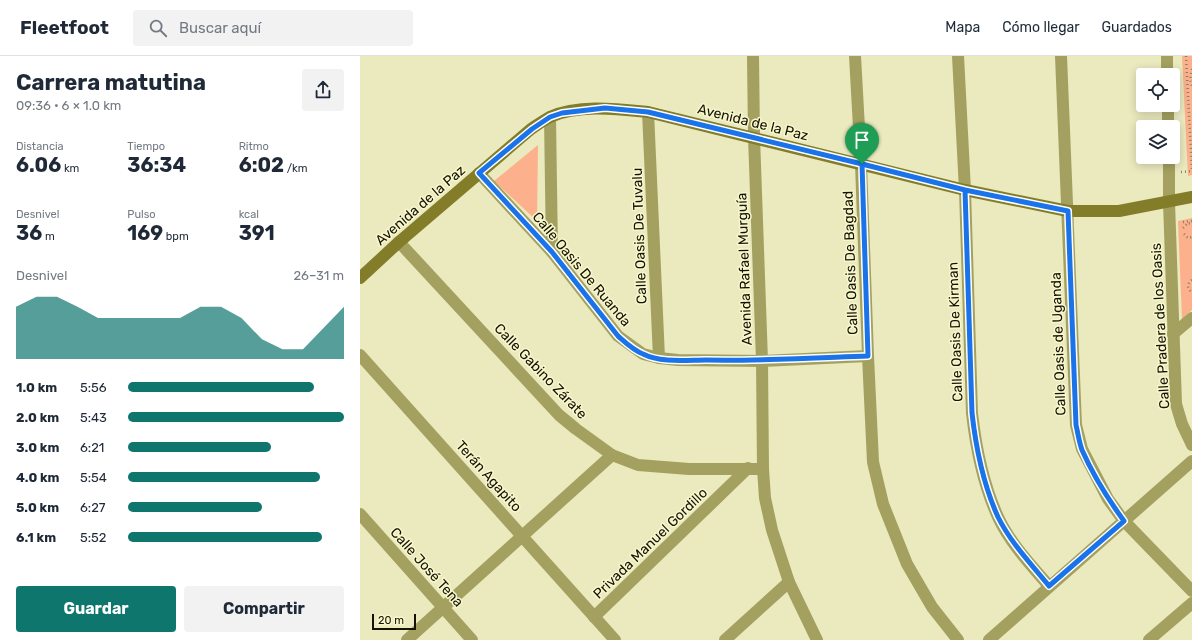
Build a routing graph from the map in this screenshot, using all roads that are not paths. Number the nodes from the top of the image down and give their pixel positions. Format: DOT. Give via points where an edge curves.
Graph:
graph roads {
  1 [pos="753,56"];
  2 [pos="855,56"];
  3 [pos="958,56"];
  4 [pos="1061,56"];
  5 [pos="1167,56"];
  6 [pos="1167,68"];
  7 [pos="648,112"];
  8 [pos="550,117"];
  9 [pos="754,137"];
  10 [pos="862,164"];
  11 [pos="1169,164"];
  12 [pos="479,173"];
  13 [pos="965,190"];
  14 [pos="1192,197"];
  15 [pos="1169,202"];
  16 [pos="1068,211"];
  17 [pos="399,242"];
  18 [pos="552,252"];
  19 [pos="360,278"];
  20 [pos="1192,318"];
  21 [pos="1173,334"];
  22 [pos="360,355"];
  23 [pos="868,356"];
  24 [pos="659,358"];
  25 [pos="762,361"];
  26 [pos="1192,445"];
  27 [pos="612,455"];
  28 [pos="1192,461"];
  29 [pos="748,468"];
  30 [pos="763,469"];
  31 [pos="360,514"];
  32 [pos="1124,521"];
  33 [pos="523,536"];
  34 [pos="789,582"];
  35 [pos="1049,586"];
  36 [pos="1192,591"];
  37 [pos="1192,603"];
  38 [pos="443,607"];
  39 [pos="594,617"];
  40 [pos="407,640"];
  41 [pos="472,640"];
  42 [pos="615,640"];
  43 [pos="726,640"];
  44 [pos="817,640"];
  45 [pos="958,640"];
  46 [pos="989,640"];
  47 [pos="1149,640"];
  1 -- 9 [label="street, Avenida Rafael Murguía"];
  2 -- 10 [label="street, Calle Oasis De Bagdad"];
  3 -- 13 [label="street, Calle Oasis De Kirman"];
  4 -- 16 [label="street, Calle Oasis de Uganda"];
  5 -- 6 [label="street"];
  7 -- 8 [label="main road, Avenida de la Paz" via="605,108 562,113"];
  7 -- 9 [label="main road, Avenida de la Paz"];
  7 -- 24 [label="street, Calle Oasis De Tuvalu"];
  8 -- 12 [label="main road, Avenida de la Paz"];
  8 -- 18 [label="street"];
  9 -- 10 [label="main road, Avenida de la Paz"];
  9 -- 25 [label="street, Avenida Rafael Murguía"];
  10 -- 13 [label="main road, Avenida de la Paz"];
  10 -- 23 [label="street, Calle Oasis De Bagdad"];
  11 -- 15 [label="street"];
  12 -- 17 [label="main road, Avenida de la Paz"];
  12 -- 18 [label="street, Calle Oasis De Ruanda"];
  13 -- 16 [label="main road, Avenida de la Paz"];
  13 -- 35 [label="street, Calle Oasis De Kirman" via="972,413 976,447 987,490 999,518 1018,549"];
  14 -- 15 [label="main road, Avenida de la Paz"];
  15 -- 16 [label="main road, Avenida de la Paz" via="1119,210"];
  15 -- 21 [label="street, Calle Pradera de los Oasis"];
  16 -- 32 [label="street, Calle Oasis de Uganda" via="1076,425 1082,449 1093,471 1108,499"];
  17 -- 19 [label="main road, Avenida de la Paz"];
  17 -- 27 [label="street, Calle Gabino Zárate" via="559,415"];
  18 -- 24 [label="street, Calle Oasis De Ruanda" via="618,336 643,354"];
  20 -- 21 [label="street"];
  21 -- 26 [label="street, Calle Pradera de los Oasis" via="1176,404"];
  22 -- 33 [label="street, Terán Agapito"];
  23 -- 25 [label="street, Calle Oasis De Ruanda"];
  23 -- 45 [label="street, Calle Oasis De Bagdad" via="873,462 884,504 907,564 932,607"];
  24 -- 25 [label="street, Calle Oasis De Ruanda"];
  25 -- 30 [label="street, Avenida Rafael Murguía"];
  27 -- 29 [label="street, Calle Gabino Zárate" via="646,466 689,469"];
  27 -- 33 [label="street"];
  28 -- 32 [label="street"];
  29 -- 30 [label="street, Calle Gabino Zárate"];
  29 -- 39 [label="street, Privada Manuel Gordillo"];
  30 -- 34 [label="street, Avenida Rafael Murguía" via="765,498 772,530"];
  31 -- 38 [label="street, Calle José Tena"];
  32 -- 35 [label="street"];
  32 -- 36 [label="street, Calle Oasis de Uganda"];
  33 -- 38 [label="street"];
  33 -- 39 [label="street, Terán Agapito"];
  34 -- 43 [label="street"];
  34 -- 44 [label="street, Avenida Rafael Murguía"];
  35 -- 46 [label="street"];
  37 -- 47 [label="street"];
  38 -- 40 [label="street"];
  38 -- 41 [label="street, Calle José Tena"];
  39 -- 42 [label="street, Privada Manuel Gordillo"];
}
